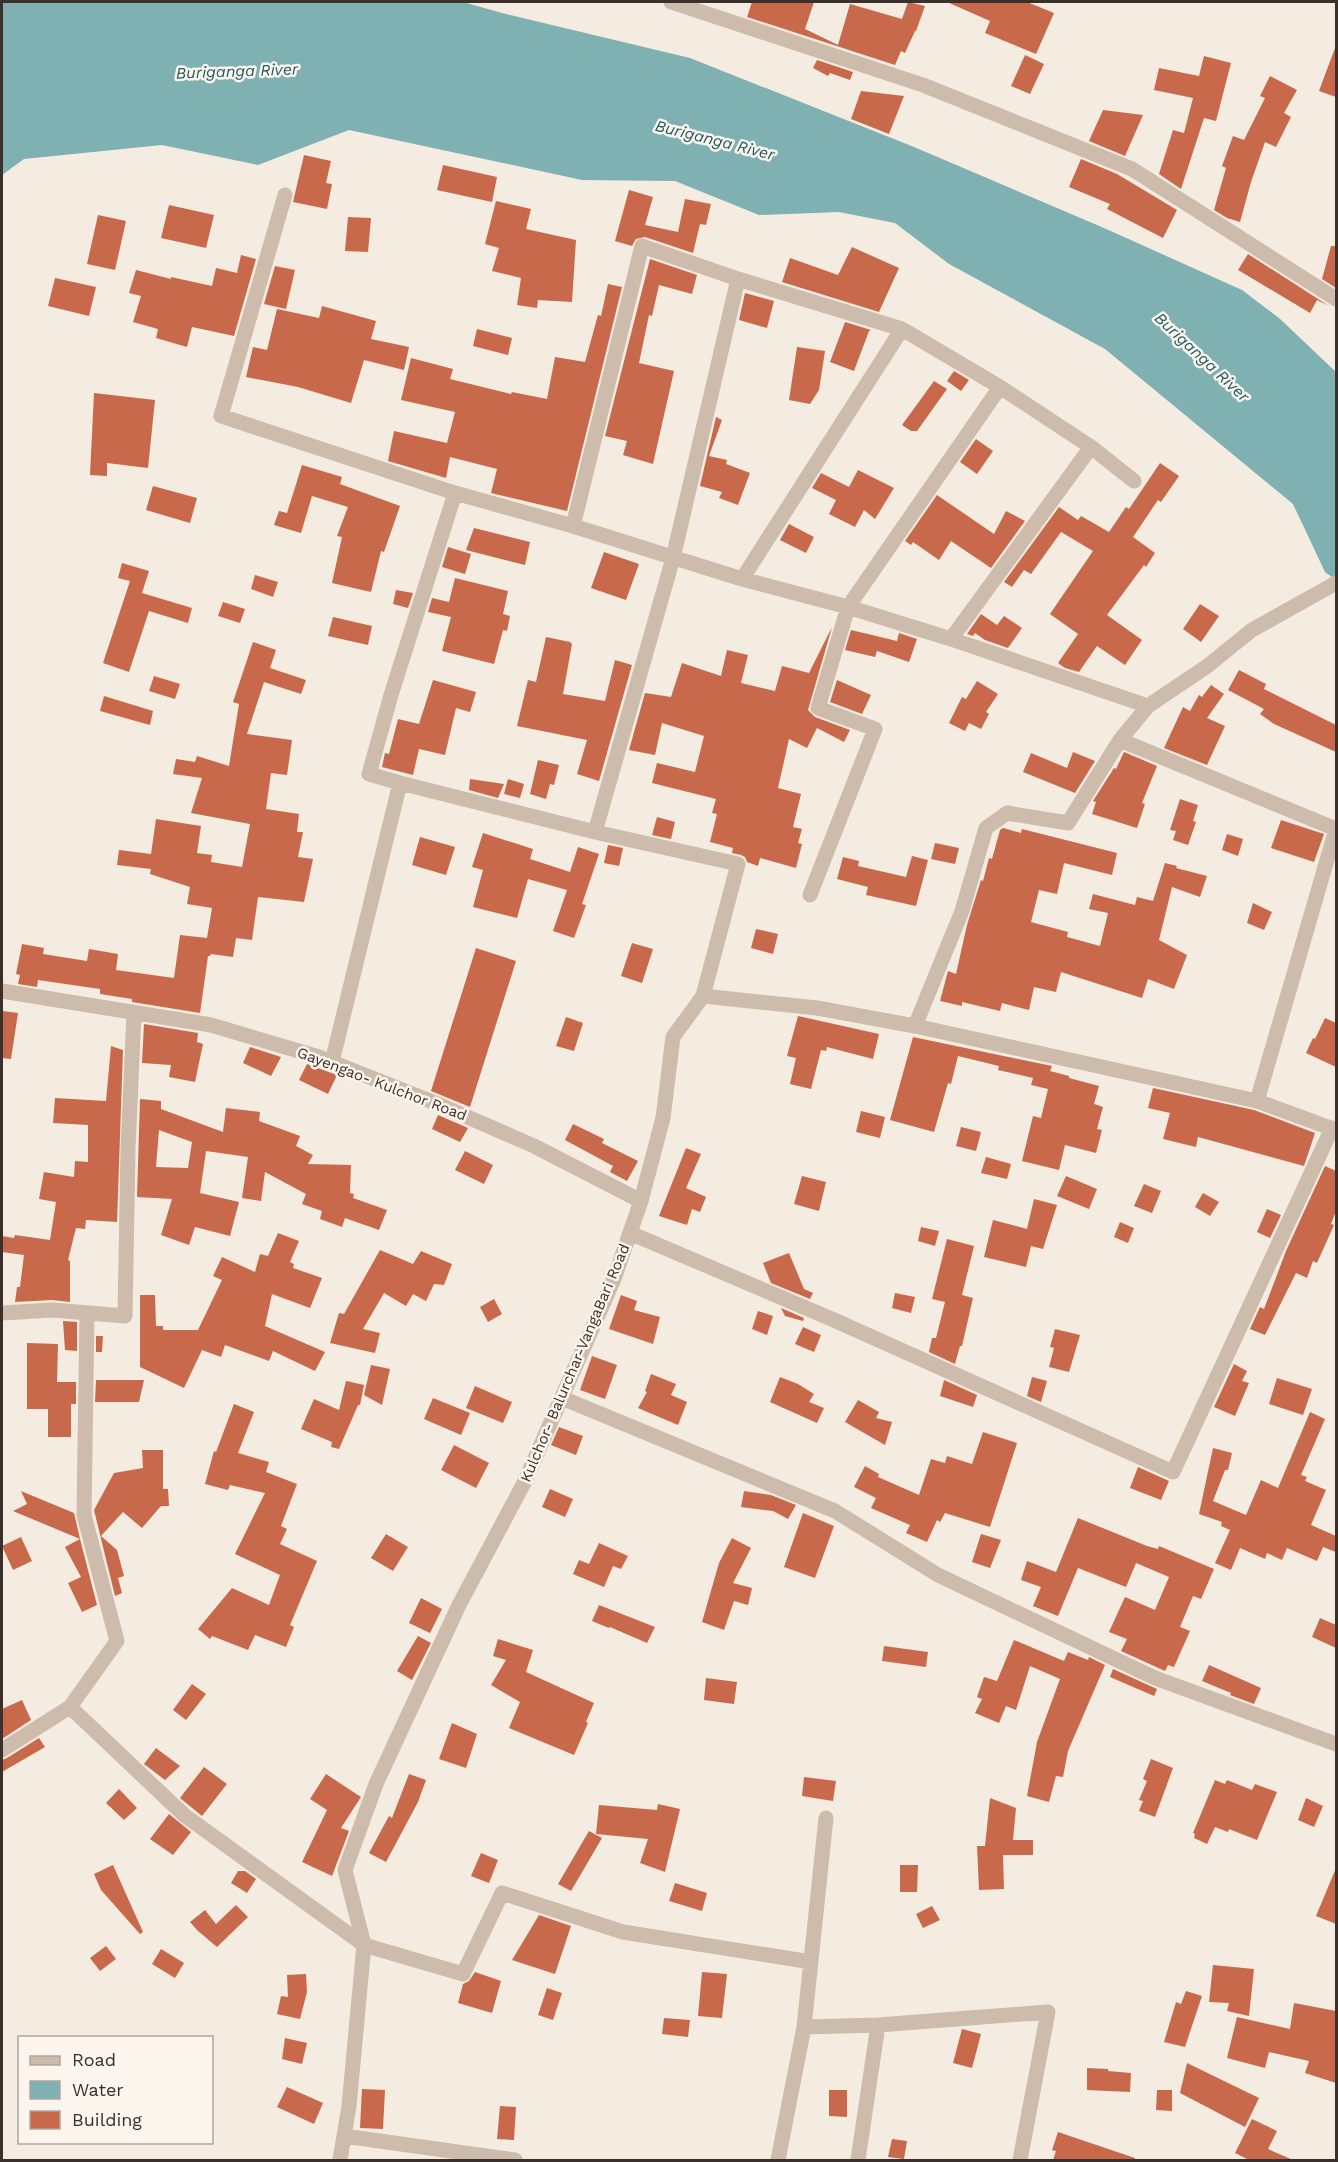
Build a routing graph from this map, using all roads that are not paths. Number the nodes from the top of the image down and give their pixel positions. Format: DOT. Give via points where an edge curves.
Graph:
graph roads {
  1 [pos="671,2"];
  2 [pos="285,195"];
  3 [pos="738,279"];
  4 [pos="1336,299"];
  5 [pos="902,329"];
  6 [pos="1000,387"];
  7 [pos="1091,447"];
  8 [pos="1134,481"];
  9 [pos="454,493"];
  10 [pos="573,526"];
  11 [pos="673,558"];
  12 [pos="742,579"];
  13 [pos="1336,583"];
  14 [pos="848,607"];
  15 [pos="951,639"];
  16 [pos="1148,706"];
  17 [pos="1120,740"];
  18 [pos="400,783"];
  19 [pos="1336,829"];
  20 [pos="595,832"];
  21 [pos="810,895"];
  22 [pos="2,991"];
  23 [pos="703,996"];
  24 [pos="134,1013"];
  25 [pos="915,1026"];
  26 [pos="332,1062"];
  27 [pos="1257,1101"];
  28 [pos="1334,1129"];
  29 [pos="641,1201"];
  30 [pos="630,1233"];
  31 [pos="2,1313"];
  32 [pos="87,1313"];
  33 [pos="562,1398"];
  34 [pos="70,1707"];
  35 [pos="1336,1744"];
  36 [pos="2,1750"];
  37 [pos="826,1818"];
  38 [pos="364,1946"];
  39 [pos="811,1962"];
  40 [pos="878,2025"];
  41 [pos="804,2027"];
  42 [pos="344,2136"];
  43 [pos="340,2160"];
  44 [pos="515,2160"];
  45 [pos="778,2160"];
  46 [pos="858,2160"];
  47 [pos="1020,2160"];
  1 -- 4 [label="street" via="922,85 1132,169"];
  2 -- 9 [label="street" via="221,416"];
  3 -- 5 [label="street"];
  3 -- 10 [label="street" via="642,246"];
  3 -- 11 [label="street"];
  5 -- 6 [label="street"];
  5 -- 12 [label="street"];
  6 -- 7 [label="street"];
  6 -- 14 [label="street"];
  7 -- 8 [label="street"];
  7 -- 15 [label="street"];
  9 -- 10 [label="street"];
  9 -- 18 [label="street" via="369,774"];
  10 -- 11 [label="street"];
  11 -- 12 [label="street"];
  11 -- 20 [label="street"];
  12 -- 14 [label="street"];
  13 -- 16 [label="street" via="1252,630"];
  14 -- 15 [label="street"];
  14 -- 21 [label="street" via="818,708 875,729"];
  15 -- 16 [label="street"];
  16 -- 17 [label="street"];
  17 -- 19 [label="street"];
  17 -- 25 [label="street" via="1068,823 1007,813 986,828 962,911"];
  18 -- 20 [label="street"];
  18 -- 26 [label="street"];
  19 -- 27 [label="street"];
  20 -- 23 [label="street" via="738,864"];
  22 -- 24 [label="street, Gayengao- Kulchor Road"];
  23 -- 25 [label="street" via="817,1008"];
  23 -- 29 [label="street, Kulchor- Balurchar-VangaBari Road" via="673,1037 663,1118"];
  24 -- 26 [label="street, Gayengao- Kulchor Road" via="211,1025"];
  24 -- 32 [label="street" via="125,1316"];
  25 -- 27 [label="street"];
  26 -- 29 [label="street, Gayengao- Kulchor Road" via="534,1146"];
  27 -- 28 [label="street"];
  28 -- 30 [label="street" via="1173,1472"];
  29 -- 30 [label="street, Kulchor- Balurchar-VangaBari Road"];
  30 -- 33 [label="street, Kulchor- Balurchar-VangaBari Road"];
  31 -- 32 [label="street"];
  32 -- 34 [label="street" via="84,1515 117,1641"];
  33 -- 35 [label="street" via="835,1511 938,1575 1155,1678"];
  33 -- 38 [label="street, Kulchor- Balurchar-VangaBari Road" via="524,1483 459,1605 368,1805 345,1870"];
  34 -- 36 [label="street"];
  34 -- 38 [label="street" via="184,1815"];
  37 -- 39 [label="street"];
  38 -- 39 [label="street" via="463,1974 502,1893 623,1932"];
  38 -- 42 [label="street, Kulchor- Balurchar-VangaBari Road"];
  39 -- 41 [label="street"];
  40 -- 41 [label="street"];
  40 -- 46 [label="street"];
  40 -- 47 [label="street" via="1048,2012"];
  41 -- 45 [label="street"];
  42 -- 43 [label="street, Kulchor- Balurchar-VangaBari Road"];
  42 -- 44 [label="street"];
}
